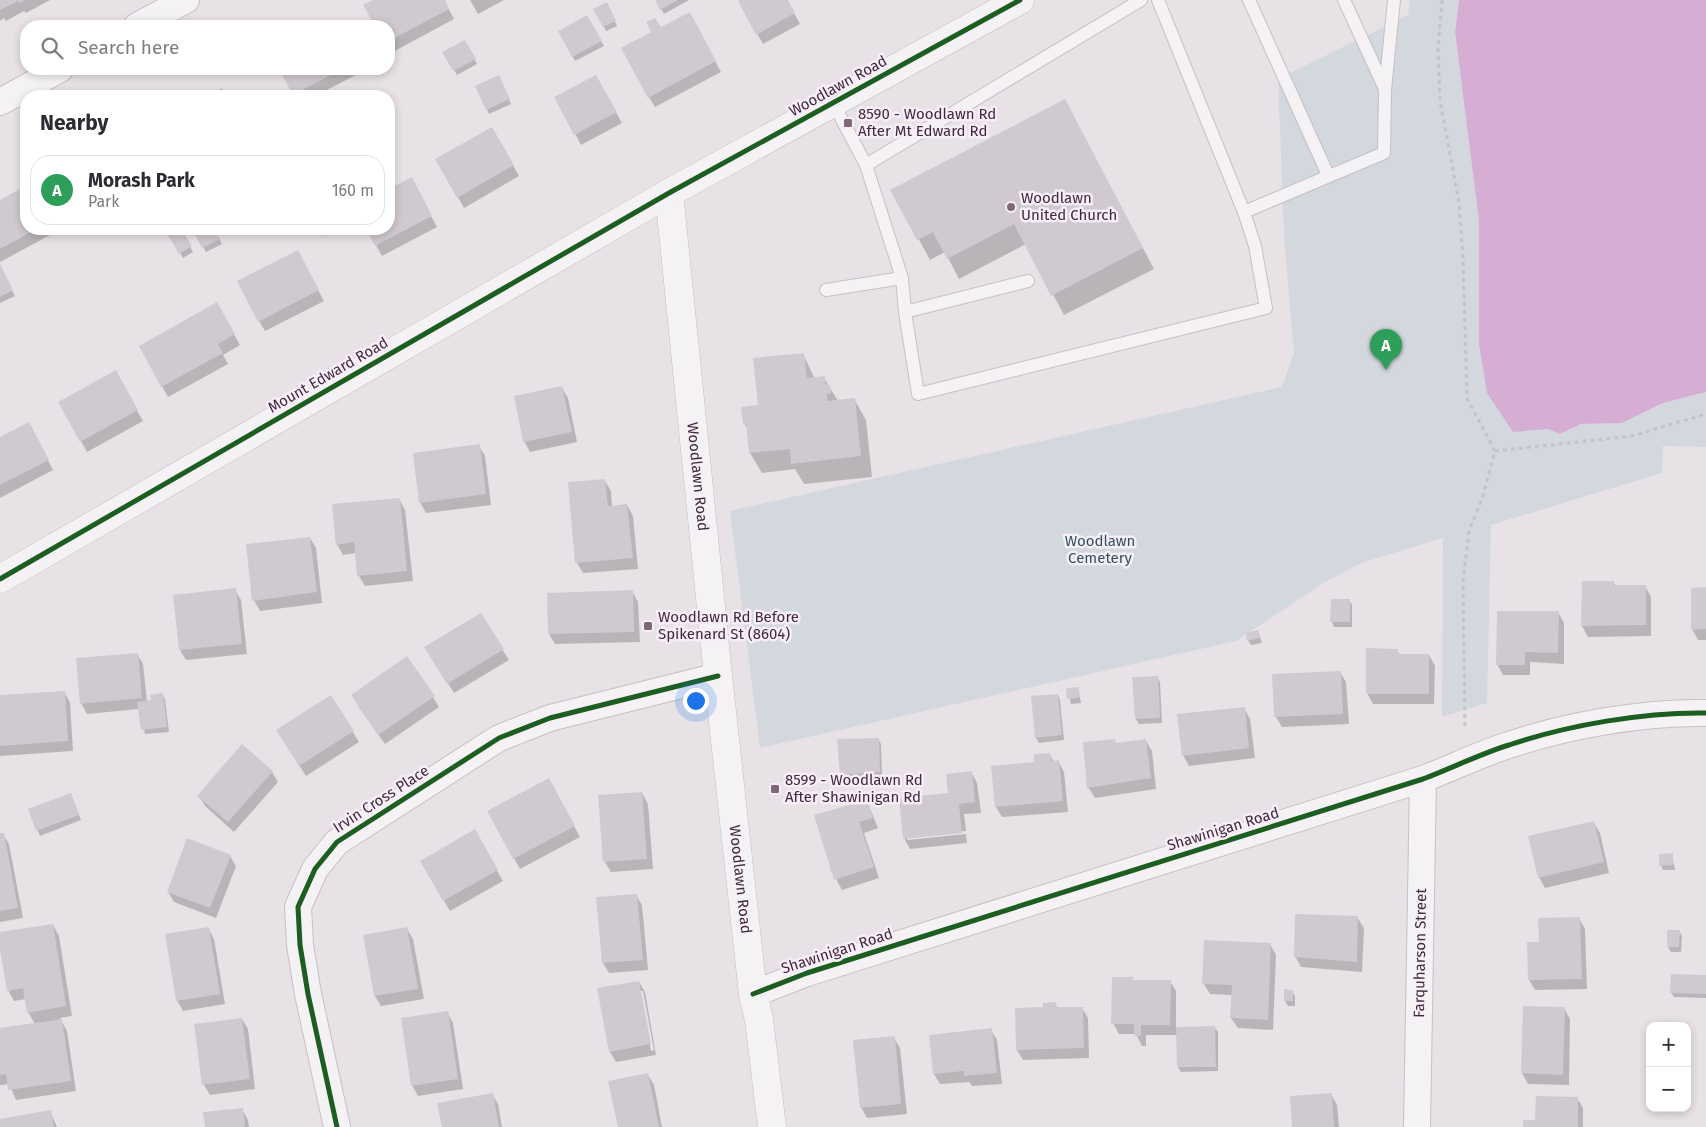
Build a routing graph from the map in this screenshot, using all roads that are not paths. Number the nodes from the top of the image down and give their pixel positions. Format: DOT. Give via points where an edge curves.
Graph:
graph roads {
  1 [pos="186,0"];
  2 [pos="1020,0"];
  3 [pos="1141,0"];
  4 [pos="1158,0"];
  5 [pos="1249,0"];
  6 [pos="1344,0"];
  7 [pos="1394,0"];
  8 [pos="144,15"];
  9 [pos="49,75"];
  10 [pos="22,90"];
  11 [pos="1385,90"];
  12 [pos="20,91"];
  13 [pos="0,102"];
  14 [pos="833,102"];
  15 [pos="866,165"];
  16 [pos="1328,175"];
  17 [pos="669,193"];
  18 [pos="1244,212"];
  19 [pos="902,278"];
  20 [pos="1028,281"];
  21 [pos="826,290"];
  22 [pos="905,312"];
  23 [pos="0,579"];
  24 [pos="718,676"];
  25 [pos="1706,712"];
  26 [pos="1423,779"];
  27 [pos="753,994"];
  28 [pos="337,1127"];
  29 [pos="772,1127"];
  30 [pos="1417,1127"];
  1 -- 8 [label="street"];
  2 -- 14 [label="street, Woodlawn Road"];
  3 -- 15 [label="lane"];
  4 -- 18 [label="lane"];
  5 -- 16 [label="lane"];
  6 -- 11 [label="lane"];
  7 -- 11 [label="lane"];
  9 -- 10 [label="street"];
  11 -- 16 [label="lane" via="1384,153"];
  12 -- 13 [label="street"];
  14 -- 15 [label="lane"];
  14 -- 17 [label="street, Woodlawn Road"];
  15 -- 19 [label="lane"];
  16 -- 18 [label="lane"];
  17 -- 23 [label="street, Mount Edward Road"];
  17 -- 24 [label="street, Woodlawn Road"];
  18 -- 22 [label="lane" via="1255,246 1266,308 918,394"];
  19 -- 21 [label="lane"];
  19 -- 22 [label="lane"];
  20 -- 22 [label="lane"];
  24 -- 27 [label="street, Woodlawn Road"];
  24 -- 28 [label="street, Irvin Cross Place" via="550,718 499,738 337,842 315,869 298,907 308,994"];
  25 -- 26 [label="street, Shawinigan Road" via="1628,719 1575,728 1510,745"];
  26 -- 27 [label="street, Shawinigan Road" via="807,973"];
  26 -- 30 [label="street, Farquharson Street"];
  27 -- 29 [label="street, Woodlawn Road" via="760,1020"];
}
